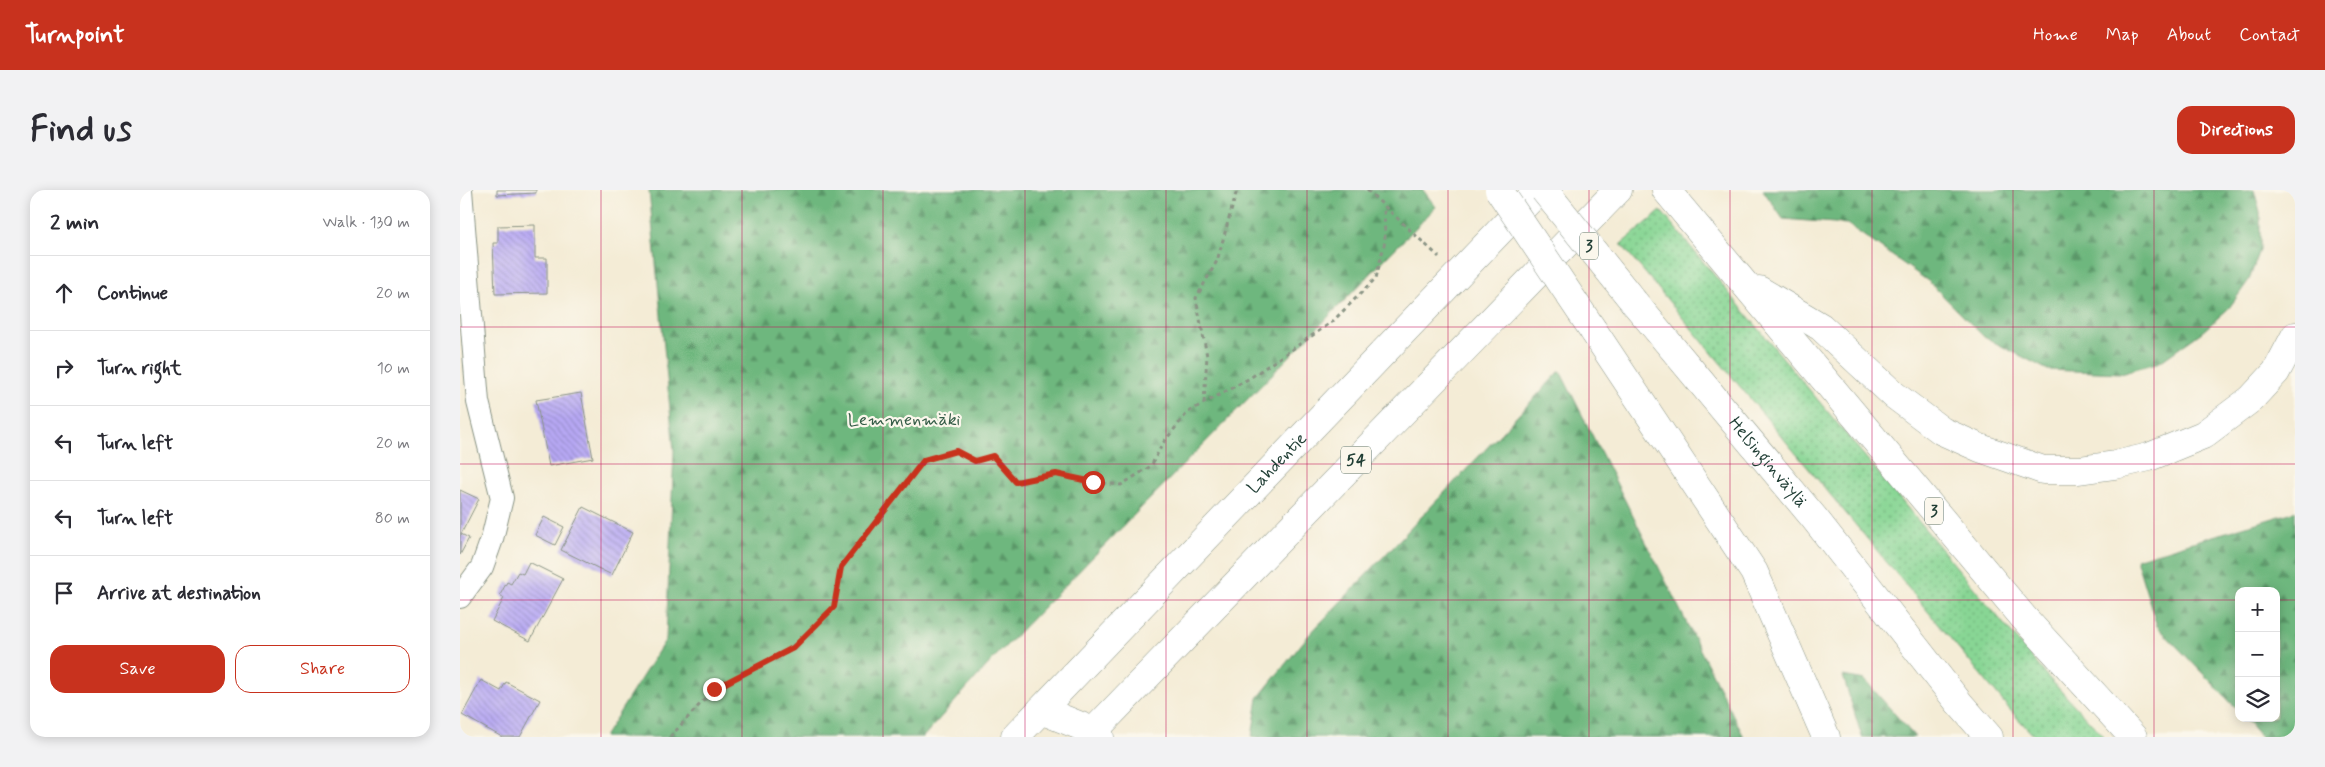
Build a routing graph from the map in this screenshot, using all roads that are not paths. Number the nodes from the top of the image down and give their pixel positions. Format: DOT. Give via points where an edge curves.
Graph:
graph roads {
  1 [pos="462,190"];
  2 [pos="1499,190"];
  3 [pos="1539,190"];
  4 [pos="1544,190"];
  5 [pos="1618,190"];
  6 [pos="1666,190"];
  7 [pos="1741,280"];
  8 [pos="2295,336"];
  9 [pos="460,597"];
  10 [pos="1041,710"];
  11 [pos="1094,735"];
  12 [pos="1014,737"];
  13 [pos="1054,737"];
  14 [pos="1826,737"];
  15 [pos="1990,737"];
  16 [pos="2133,737"];
  1 -- 9 [label="street" via="478,402 502,498 482,567"];
  2 -- 14 [label="main road, bridge" via="1754,572"];
  3 -- 10 [label="main road, Lahdentie"];
  4 -- 15 [label="main road, Helsinginväylä / 3, bridge" via="1815,519 1959,703"];
  5 -- 11 [label="main road, 54"];
  6 -- 7 [label="main road, 3"];
  7 -- 8 [label="main road" via="1821,327 1894,395 1942,430 1980,448 2044,470 2115,465 2149,457 2203,435 2251,399 2276,372"];
  7 -- 16 [label="main road, 3" via="2024,618"];
  10 -- 11 [label="main road"];
  10 -- 12 [label="main road, Lahdentie"];
  10 -- 13 [label="main road"];
}
